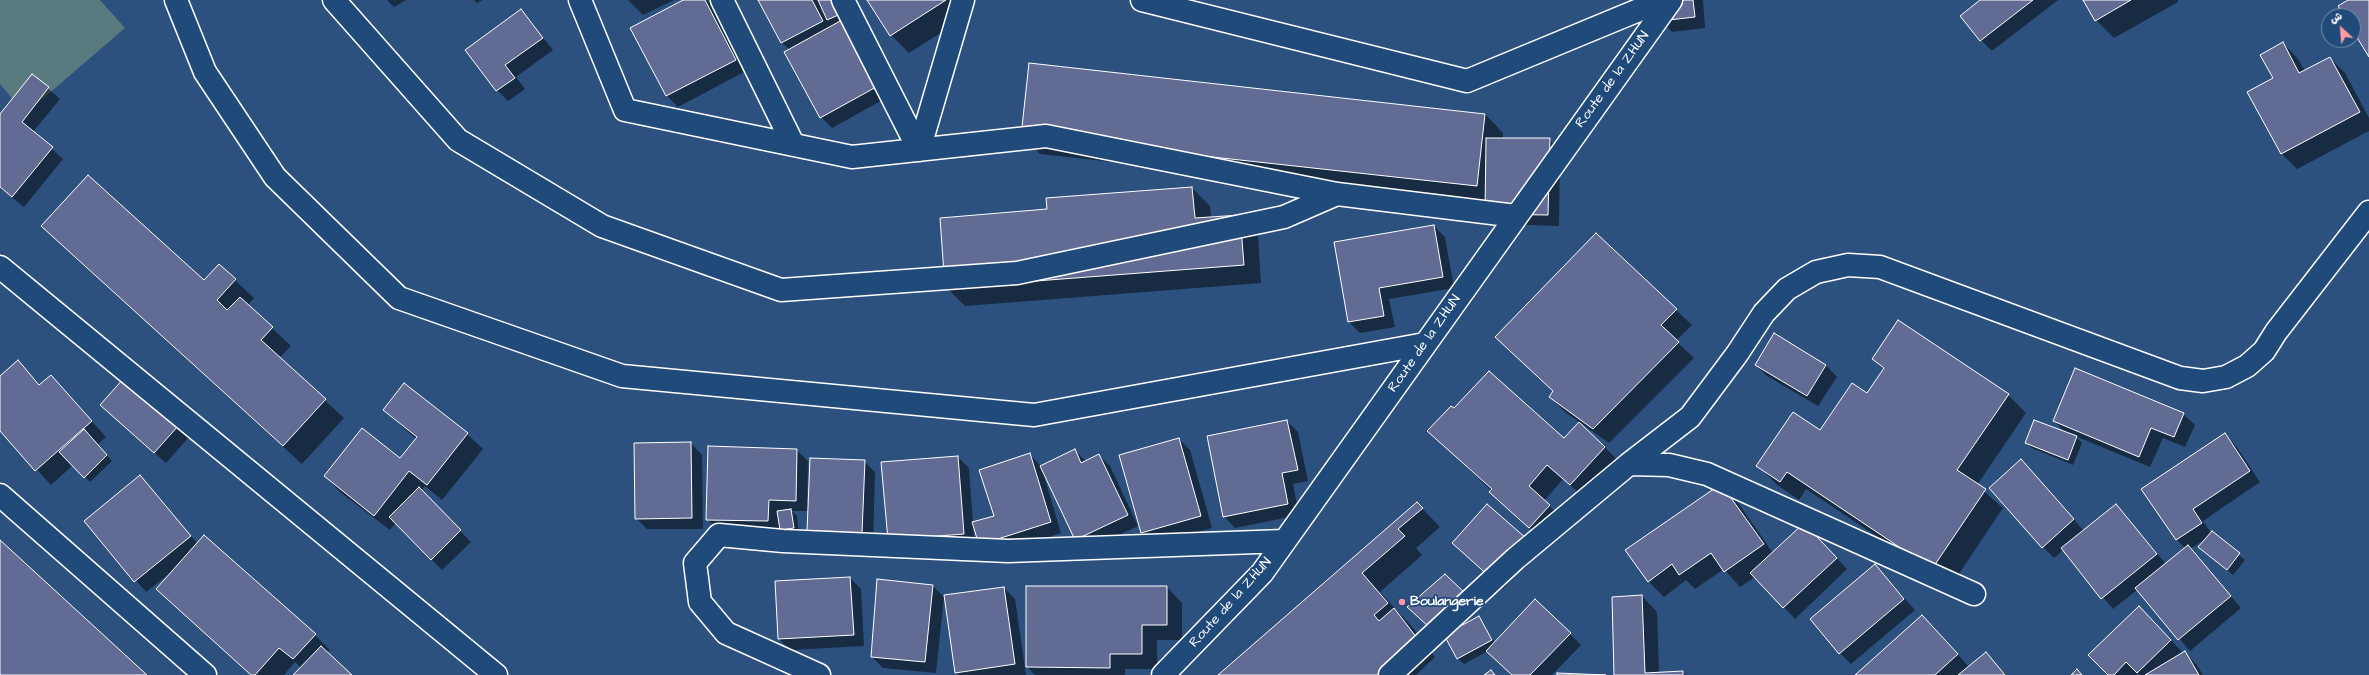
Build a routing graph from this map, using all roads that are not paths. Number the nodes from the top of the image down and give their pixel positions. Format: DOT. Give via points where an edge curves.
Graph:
graph roads {
  1 [pos="176,0"];
  2 [pos="334,0"];
  3 [pos="580,0"];
  4 [pos="722,0"];
  5 [pos="843,0"];
  6 [pos="963,0"];
  7 [pos="1142,0"];
  8 [pos="1663,0"];
  9 [pos="1670,0"];
  10 [pos="793,144"];
  11 [pos="919,150"];
  12 [pos="1337,194"];
  13 [pos="2369,212"];
  14 [pos="1516,216"];
  15 [pos="0,267"];
  16 [pos="1425,344"];
  17 [pos="1630,464"];
  18 [pos="0,495"];
  19 [pos="1284,541"];
  20 [pos="1974,594"];
  21 [pos="205,675"];
  22 [pos="496,675"];
  23 [pos="819,675"];
  24 [pos="1163,675"];
  25 [pos="1390,675"];
  1 -- 16 [label="street" via="205,72 275,177 399,298 622,376 1034,415"];
  2 -- 12 [label="street" via="458,140 602,226 781,290 1017,273 1284,217"];
  3 -- 10 [label="street" via="626,110"];
  4 -- 10 [label="street"];
  5 -- 11 [label="street"];
  6 -- 11 [label="street"];
  7 -- 8 [label="street" via="1467,81"];
  9 -- 14 [label="street, Route de la ZHUN"];
  10 -- 11 [label="street" via="852,157"];
  11 -- 12 [label="street" via="1046,136"];
  12 -- 14 [label="street"];
  13 -- 17 [label="street" via="2264,351 2246,366 2226,377 2203,381 2180,378 1880,267 1848,265 1816,272 1787,289 1764,313 1690,416"];
  14 -- 16 [label="street, Route de la ZHUN"];
  15 -- 22 [label="street"];
  16 -- 19 [label="street, Route de la ZHUN"];
  17 -- 20 [label="street" via="1669,465 1707,474"];
  17 -- 25 [label="street" via="1515,559"];
  18 -- 21 [label="street"];
  19 -- 23 [label="street" via="1008,551 783,541 719,535 695,563 700,602 726,633"];
  19 -- 24 [label="street, Route de la ZHUN" via="1262,573"];
}
